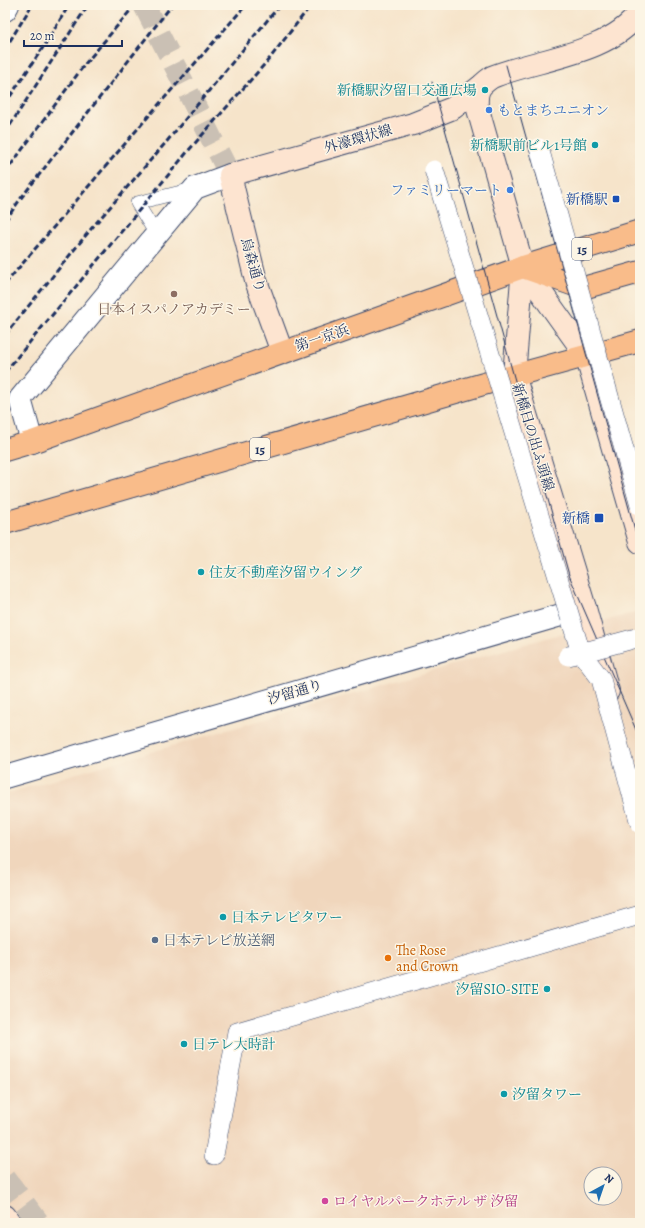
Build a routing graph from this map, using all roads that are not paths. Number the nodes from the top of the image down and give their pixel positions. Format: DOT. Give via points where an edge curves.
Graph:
graph roads {
  1 [pos="8,5"];
  2 [pos="5,10"];
  3 [pos="640,12"];
  4 [pos="480,87"];
  5 [pos="539,148"];
  6 [pos="434,170"];
  7 [pos="230,175"];
  8 [pos="195,188"];
  9 [pos="640,231"];
  10 [pos="156,234"];
  11 [pos="523,267"];
  12 [pos="640,272"];
  13 [pos="640,340"];
  14 [pos="282,352"];
  15 [pos="586,356"];
  16 [pos="514,375"];
  17 [pos="32,442"];
  18 [pos="5,450"];
  19 [pos="640,506"];
  20 [pos="5,523"];
  21 [pos="640,542"];
  22 [pos="585,608"];
  23 [pos="640,638"];
  24 [pos="574,654"];
  25 [pos="5,775"];
  26 [pos="640,802"];
  27 [pos="640,824"];
  28 [pos="640,915"];
  29 [pos="214,1155"];
  30 [pos="5,1216"];
  31 [pos="10,1223"];
  1 -- 2 [label="street"];
  3 -- 4 [label="main road, 外濠環状線" via="628,26 596,45 502,73"];
  4 -- 7 [label="main road, 外濠環状線" via="453,108 413,124"];
  4 -- 11 [label="main road" via="476,96 477,106"];
  5 -- 19 [label="street, bridge"];
  6 -- 24 [label="street, bridge"];
  7 -- 8 [label="street"];
  7 -- 14 [label="main road, 烏森通り" via="256,281"];
  8 -- 10 [label="street"];
  8 -- 10 [label="lane" via="137,203"];
  9 -- 11 [label="main road, 第一京浜 / 15"];
  10 -- 17 [label="street" via="20,399"];
  11 -- 12 [label="main road" via="583,288"];
  11 -- 14 [label="main road, 第一京浜 / 15"];
  11 -- 15 [label="main road"];
  11 -- 16 [label="main road, 新橋日の出ふ頭線"];
  13 -- 15 [label="main road, 15"];
  14 -- 17 [label="main road, 第一京浜 / 15"];
  15 -- 16 [label="main road, 15"];
  15 -- 21 [label="main road"];
  16 -- 20 [label="main road, 15"];
  16 -- 22 [label="main road, 新橋日の出ふ頭線"];
  17 -- 18 [label="main road, 第一京浜 / 15"];
  22 -- 25 [label="street, 汐留通り"];
  22 -- 26 [label="main road, 新橋日の出ふ頭線"];
  23 -- 24 [label="street, bridge"];
  24 -- 27 [label="street, bridge" via="600,679"];
  28 -- 29 [label="street" via="237,1032"];
  30 -- 31 [label="main road"];
}
